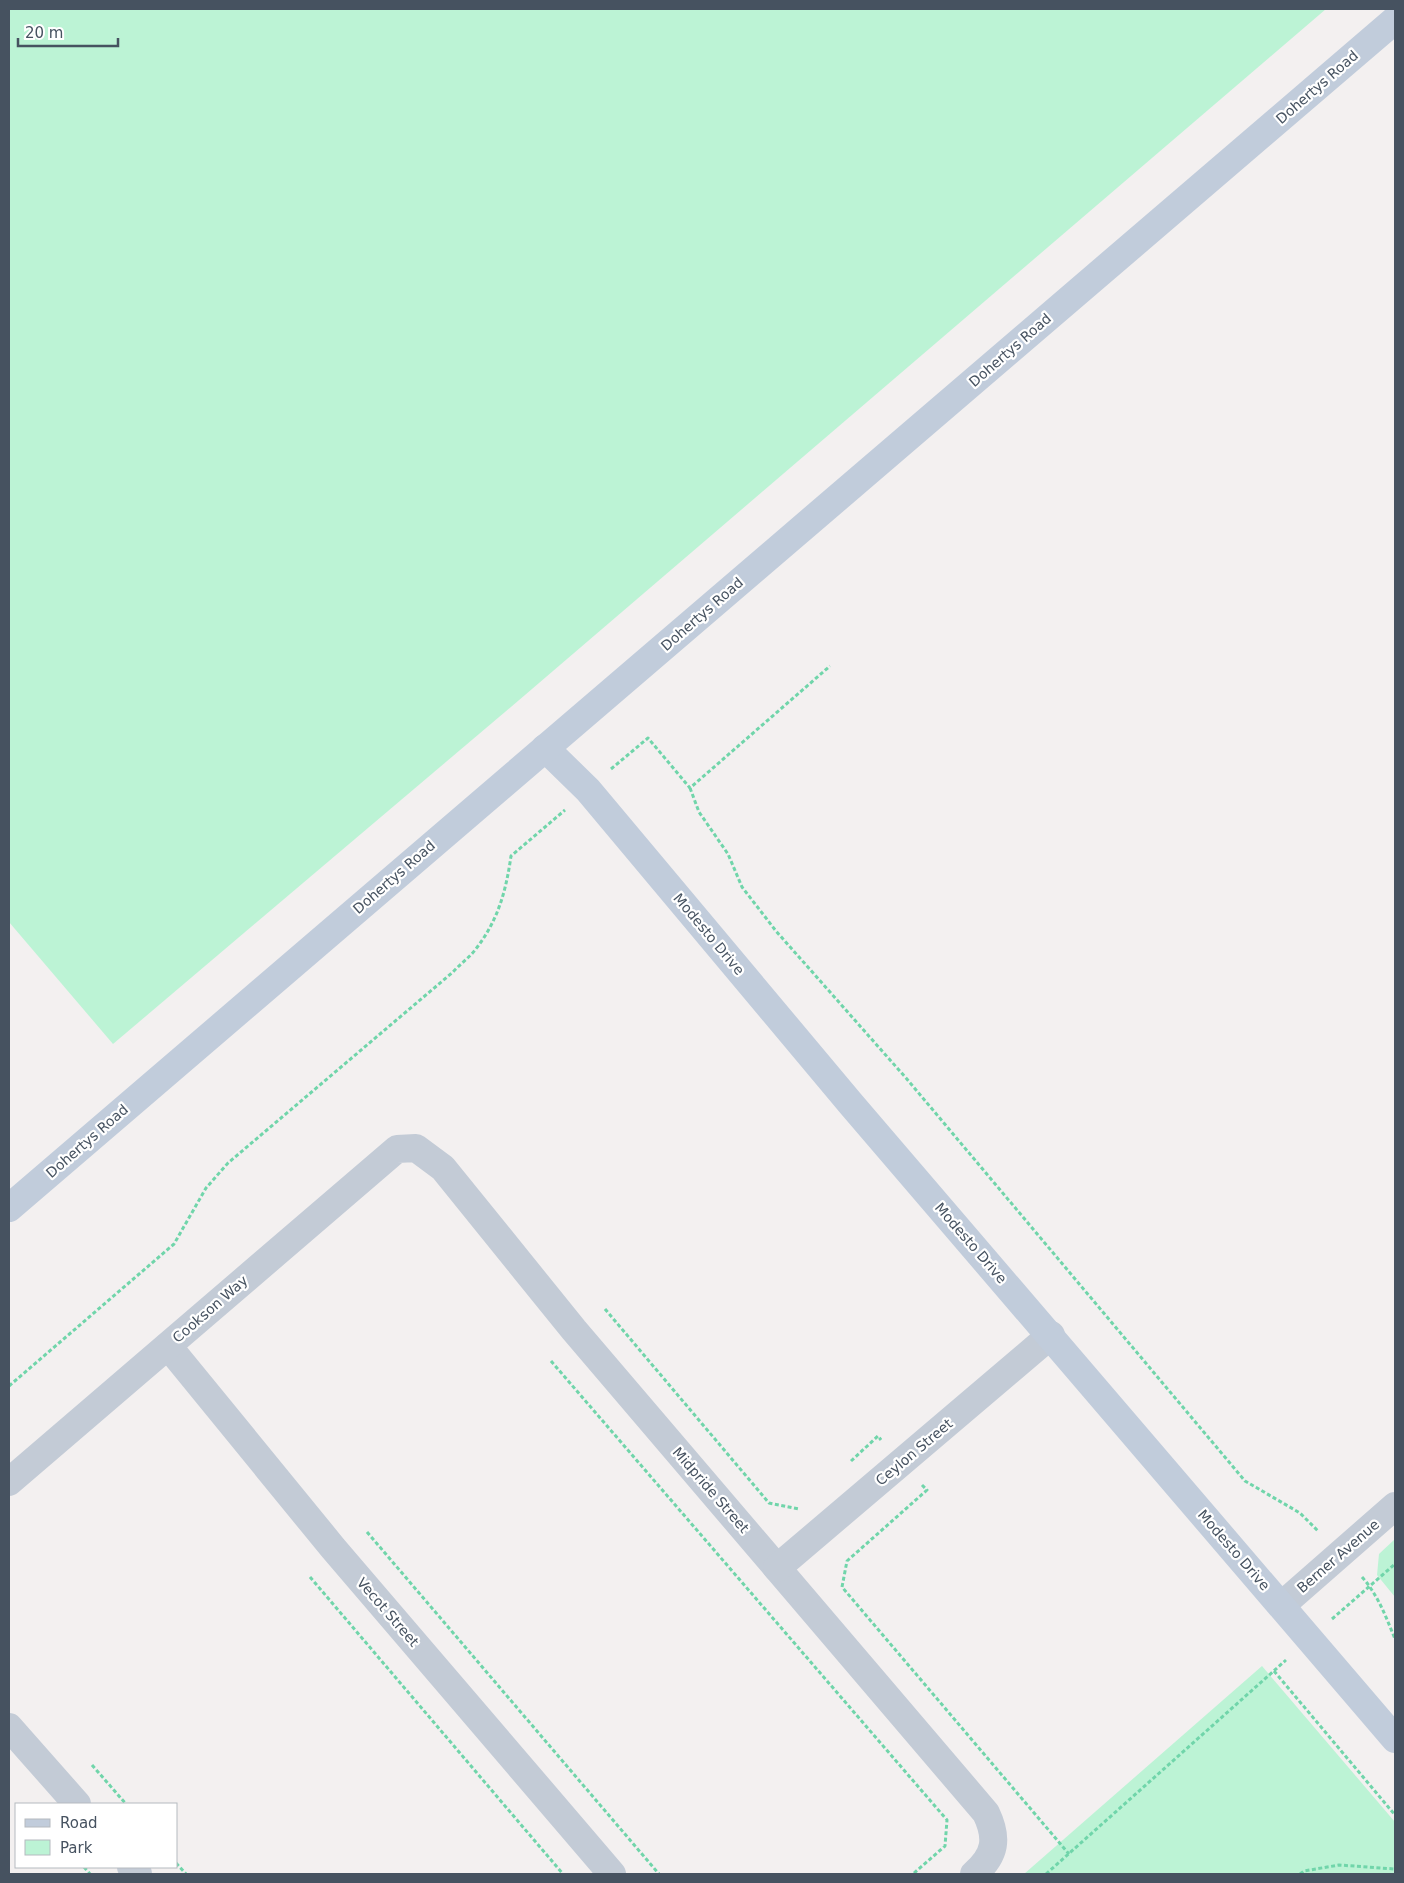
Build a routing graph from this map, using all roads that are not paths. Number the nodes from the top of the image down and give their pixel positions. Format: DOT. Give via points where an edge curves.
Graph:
graph roads {
  1 [pos="1395,20"];
  2 [pos="545,748"];
  3 [pos="416,1148"];
  4 [pos="9,1208"];
  5 [pos="1051,1336"];
  6 [pos="168,1346"];
  7 [pos="9,1482"];
  8 [pos="1395,1506"];
  9 [pos="777,1568"];
  10 [pos="1282,1605"];
  11 [pos="9,1727"];
  12 [pos="1395,1739"];
  13 [pos="76,1803"];
  14 [pos="612,1874"];
  15 [pos="974,1874"];
  1 -- 2 [label="street, Dohertys Road"];
  2 -- 4 [label="street, Dohertys Road"];
  2 -- 5 [label="street, Modesto Drive" via="588,790"];
  3 -- 6 [label="street, Cookson Way" via="397,1149"];
  3 -- 9 [label="street, Midpride Street" via="443,1168 574,1330"];
  5 -- 9 [label="street, Ceylon Street"];
  5 -- 10 [label="street, Modesto Drive"];
  6 -- 7 [label="street, Cookson Way"];
  6 -- 14 [label="street, Vecot Street" via="340,1556"];
  8 -- 10 [label="street, Berner Avenue"];
  9 -- 15 [label="street, Midpride Street" via="986,1813 994,1840 990,1854"];
  10 -- 12 [label="street, Modesto Drive"];
  11 -- 13 [label="street"];
}
